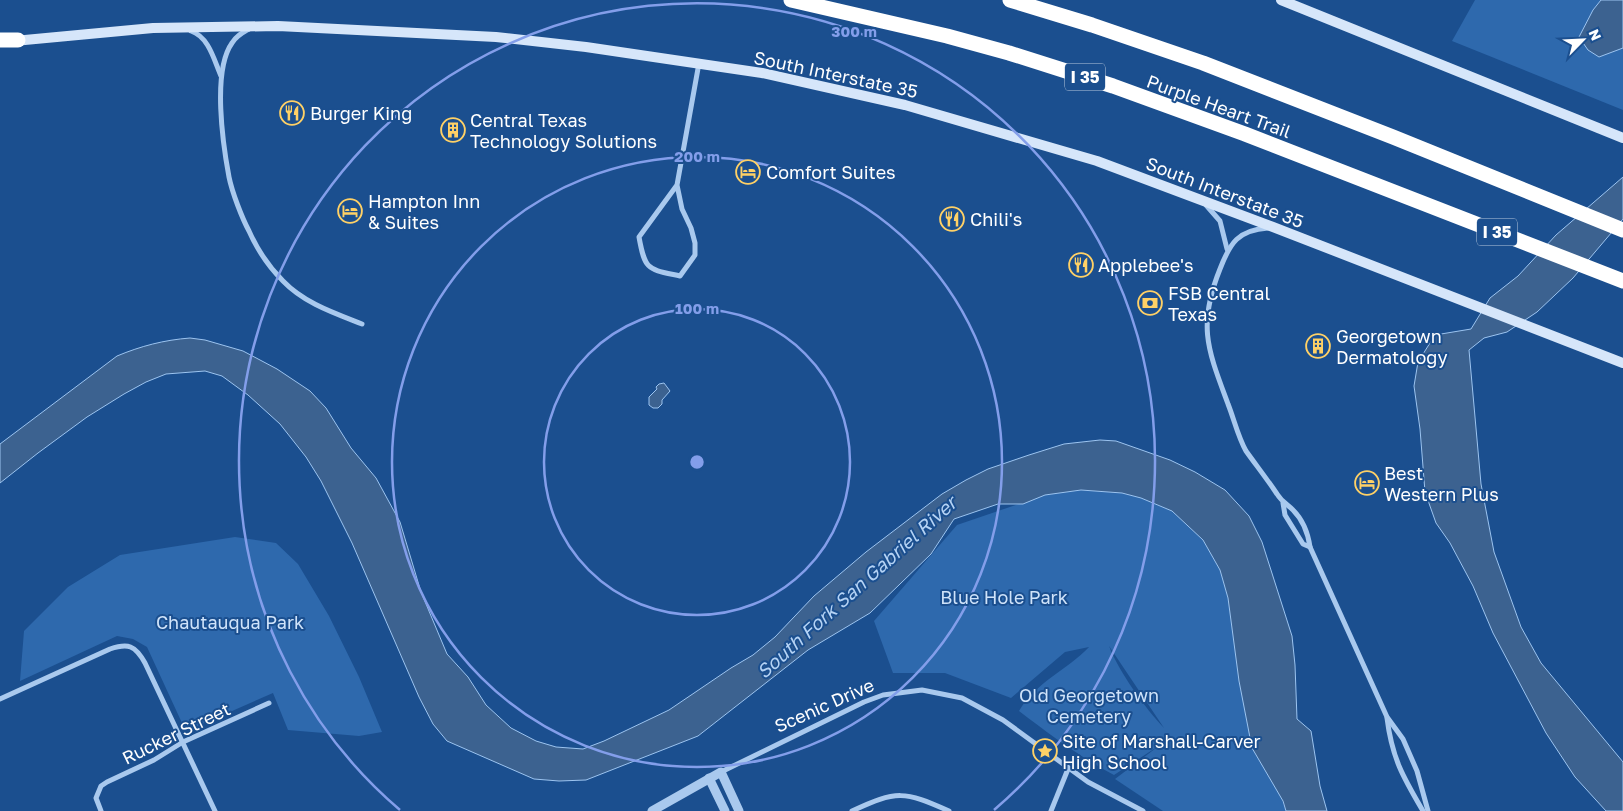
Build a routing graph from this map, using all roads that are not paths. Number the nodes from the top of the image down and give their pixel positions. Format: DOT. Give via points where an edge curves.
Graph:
graph roads {
  1 [pos="791,0"];
  2 [pos="1010,0"];
  3 [pos="1282,0"];
  4 [pos="254,26"];
  5 [pos="182,28"];
  6 [pos="18,40"];
  7 [pos="0,42"];
  8 [pos="700,63"];
  9 [pos="221,76"];
  10 [pos="1623,138"];
  11 [pos="677,185"];
  12 [pos="1200,200"];
  13 [pos="1273,227"];
  14 [pos="1623,230"];
  15 [pos="1227,249"];
  16 [pos="1623,281"];
  17 [pos="362,324"];
  18 [pos="1623,363"];
  19 [pos="1283,502"];
  20 [pos="1310,547"];
  21 [pos="0,699"];
  22 [pos="269,703"];
  23 [pos="1387,717"];
  24 [pos="183,742"];
  25 [pos="1068,768"];
  26 [pos="721,772"];
  27 [pos="709,778"];
  28 [pos="101,811"];
  29 [pos="215,811"];
  30 [pos="652,811"];
  31 [pos="725,811"];
  32 [pos="739,811"];
  33 [pos="852,811"];
  34 [pos="949,811"];
  35 [pos="1051,811"];
  36 [pos="1143,811"];
  37 [pos="1423,811"];
  38 [pos="1428,811"];
  1 -- 16 [label="highway, Purple Heart Trail / I 35" via="947,36 1113,86"];
  2 -- 14 [label="highway, Purple Heart Trail" via="1203,63"];
  3 -- 10 [label="main road"];
  4 -- 5 [label="main road, South Interstate 35"];
  4 -- 8 [label="main road, South Interstate 35" via="496,37"];
  4 -- 9 [label="street" via="231,44"];
  5 -- 6 [label="main road, South Interstate 35"];
  5 -- 9 [label="street" via="196,32 209,45"];
  6 -- 7 [label="highway"];
  8 -- 11 [label="street"];
  8 -- 12 [label="main road, South Interstate 35" via="906,105 1097,161"];
  9 -- 17 [label="street" via="223,136 230,180 248,230 283,282 308,300"];
  11 -- 11 [label="street" via="639,237 644,260 652,269 680,276 695,255 695,243"];
  12 -- 13 [label="main road, South Interstate 35"];
  12 -- 15 [label="street" via="1220,221"];
  13 -- 15 [label="street" via="1250,230"];
  13 -- 18 [label="main road, South Interstate 35"];
  15 -- 19 [label="street" via="1210,295 1207,338 1245,449"];
  19 -- 20 [label="street" via="1305,526"];
  19 -- 20 [label="street" via="1285,515 1303,544"];
  20 -- 23 [label="street"];
  21 -- 24 [label="street" via="110,649 131,646 141,654"];
  22 -- 24 [label="street, Rucker Street"];
  23 -- 37 [label="street" via="1390,742 1402,776"];
  23 -- 38 [label="street" via="1403,739 1417,771"];
  24 -- 28 [label="street, Rucker Street" via="101,786 96,798"];
  24 -- 29 [label="street"];
  25 -- 26 [label="street, Scenic Drive" via="980,707 962,698 922,690 883,695 864,702"];
  25 -- 35 [label="street"];
  25 -- 36 [label="street, Scenic Drive"];
  26 -- 27 [label="street, Scenic Drive"];
  26 -- 32 [label="street"];
  27 -- 30 [label="street, Scenic Drive"];
  27 -- 31 [label="street"];
  33 -- 34 [label="street" via="899,794"];
}
